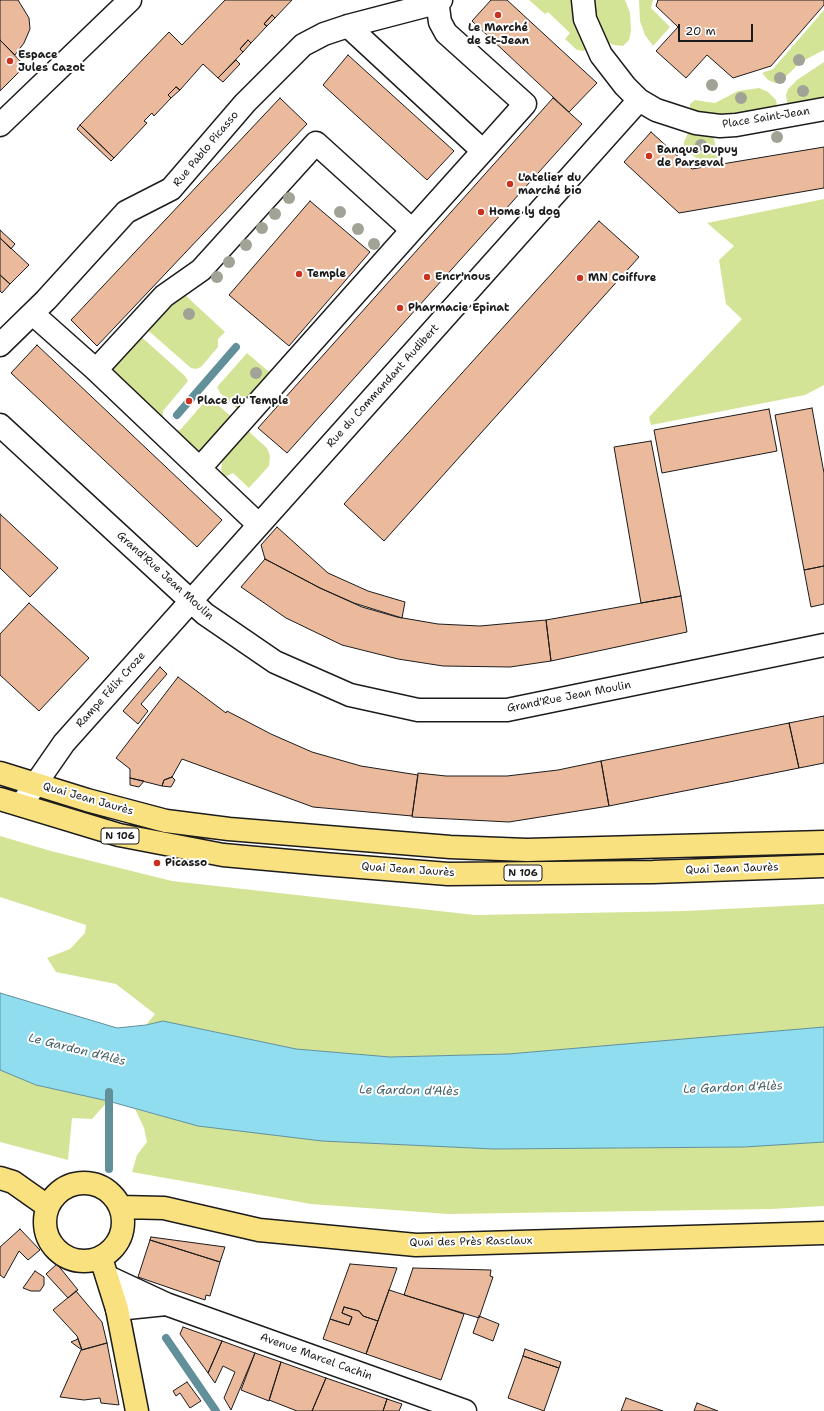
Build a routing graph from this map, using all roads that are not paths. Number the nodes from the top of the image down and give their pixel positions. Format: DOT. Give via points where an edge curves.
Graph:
graph roads {
  1 [pos="130,0"];
  2 [pos="583,0"];
  3 [pos="438,1"];
  4 [pos="394,7"];
  5 [pos="348,26"];
  6 [pos="639,100"];
  7 [pos="824,109"];
  8 [pos="0,125"];
  9 [pos="483,151"];
  10 [pos="412,230"];
  11 [pos="33,314"];
  12 [pos="0,345"];
  13 [pos="96,370"];
  14 [pos="0,425"];
  15 [pos="200,468"];
  16 [pos="259,525"];
  17 [pos="191,601"];
  18 [pos="824,645"];
  19 [pos="0,774"];
  20 [pos="36,784"];
  21 [pos="0,799"];
  22 [pos="21,805"];
  23 [pos="824,842"];
  24 [pos="824,866"];
  25 [pos="0,1178"];
  26 [pos="47,1206"];
  27 [pos="120,1206"];
  28 [pos="824,1233"];
  29 [pos="105,1267"];
  30 [pos="166,1304"];
  31 [pos="117,1309"];
  32 [pos="137,1411"];
  33 [pos="465,1411"];
  1 -- 8 [label="street"];
  2 -- 6 [label="street, Place Saint-Jean" via="585,19 601,55"];
  3 -- 4 [label="street, Rue Pablo Picasso"];
  3 -- 9 [label="street" via="440,22 446,33 525,104"];
  4 -- 5 [label="street, Rue Pablo Picasso"];
  5 -- 9 [label="street"];
  5 -- 11 [label="street, Rue Pablo Picasso" via="303,45 245,103 172,189 126,212"];
  6 -- 7 [label="street, Place Saint-Jean" via="672,116 714,126 736,125"];
  6 -- 16 [label="street, Rue du Commandant Audibert"];
  9 -- 10 [label="street"];
  10 -- 13 [label="street" via="316,143 201,270 164,296"];
  10 -- 15 [label="street"];
  11 -- 12 [label="street, Rue Pablo Picasso"];
  11 -- 13 [label="street"];
  13 -- 15 [label="street"];
  14 -- 17 [label="street, Grand'Rue Jean Moulin"];
  15 -- 16 [label="street"];
  16 -- 17 [label="street, Rue du Commandant Audibert"];
  17 -- 18 [label="street, Grand'Rue Jean Moulin" via="205,614 275,662 350,695 418,710 507,710"];
  17 -- 20 [label="street, Rampe Félix Croze" via="64,743"];
  19 -- 20 [label="main road, Quai Jean Jaurès / N 106"];
  20 -- 22 [label="street, Rampe Félix Croze"];
  20 -- 23 [label="main road, Quai Jean Jaurès / N 106" via="166,821 229,829 450,847 527,850"];
  21 -- 22 [label="main road, Quai Jean Jaurès / N 106"];
  22 -- 24 [label="main road, Quai Jean Jaurès / N 106" via="119,835 223,855 448,874 653,872"];
  25 -- 26 [label="main road" via="13,1182"];
  26 -- 27 [label="main road" via="62,1189 84,1182 106,1189"];
  26 -- 29 [label="main road" via="44,1230 56,1251 66,1258 90,1261"];
  27 -- 28 [label="main road, Quai des Près Rasclaux" via="164,1208 259,1230 416,1245"];
  27 -- 29 [label="main road" via="123,1230"];
  29 -- 30 [label="street, Avenue Marcel Cachin"];
  29 -- 31 [label="main road"];
  30 -- 31 [label="street, Avenue Marcel Cachin"];
  30 -- 33 [label="street, Avenue Marcel Cachin"];
  31 -- 32 [label="main road"];
}
